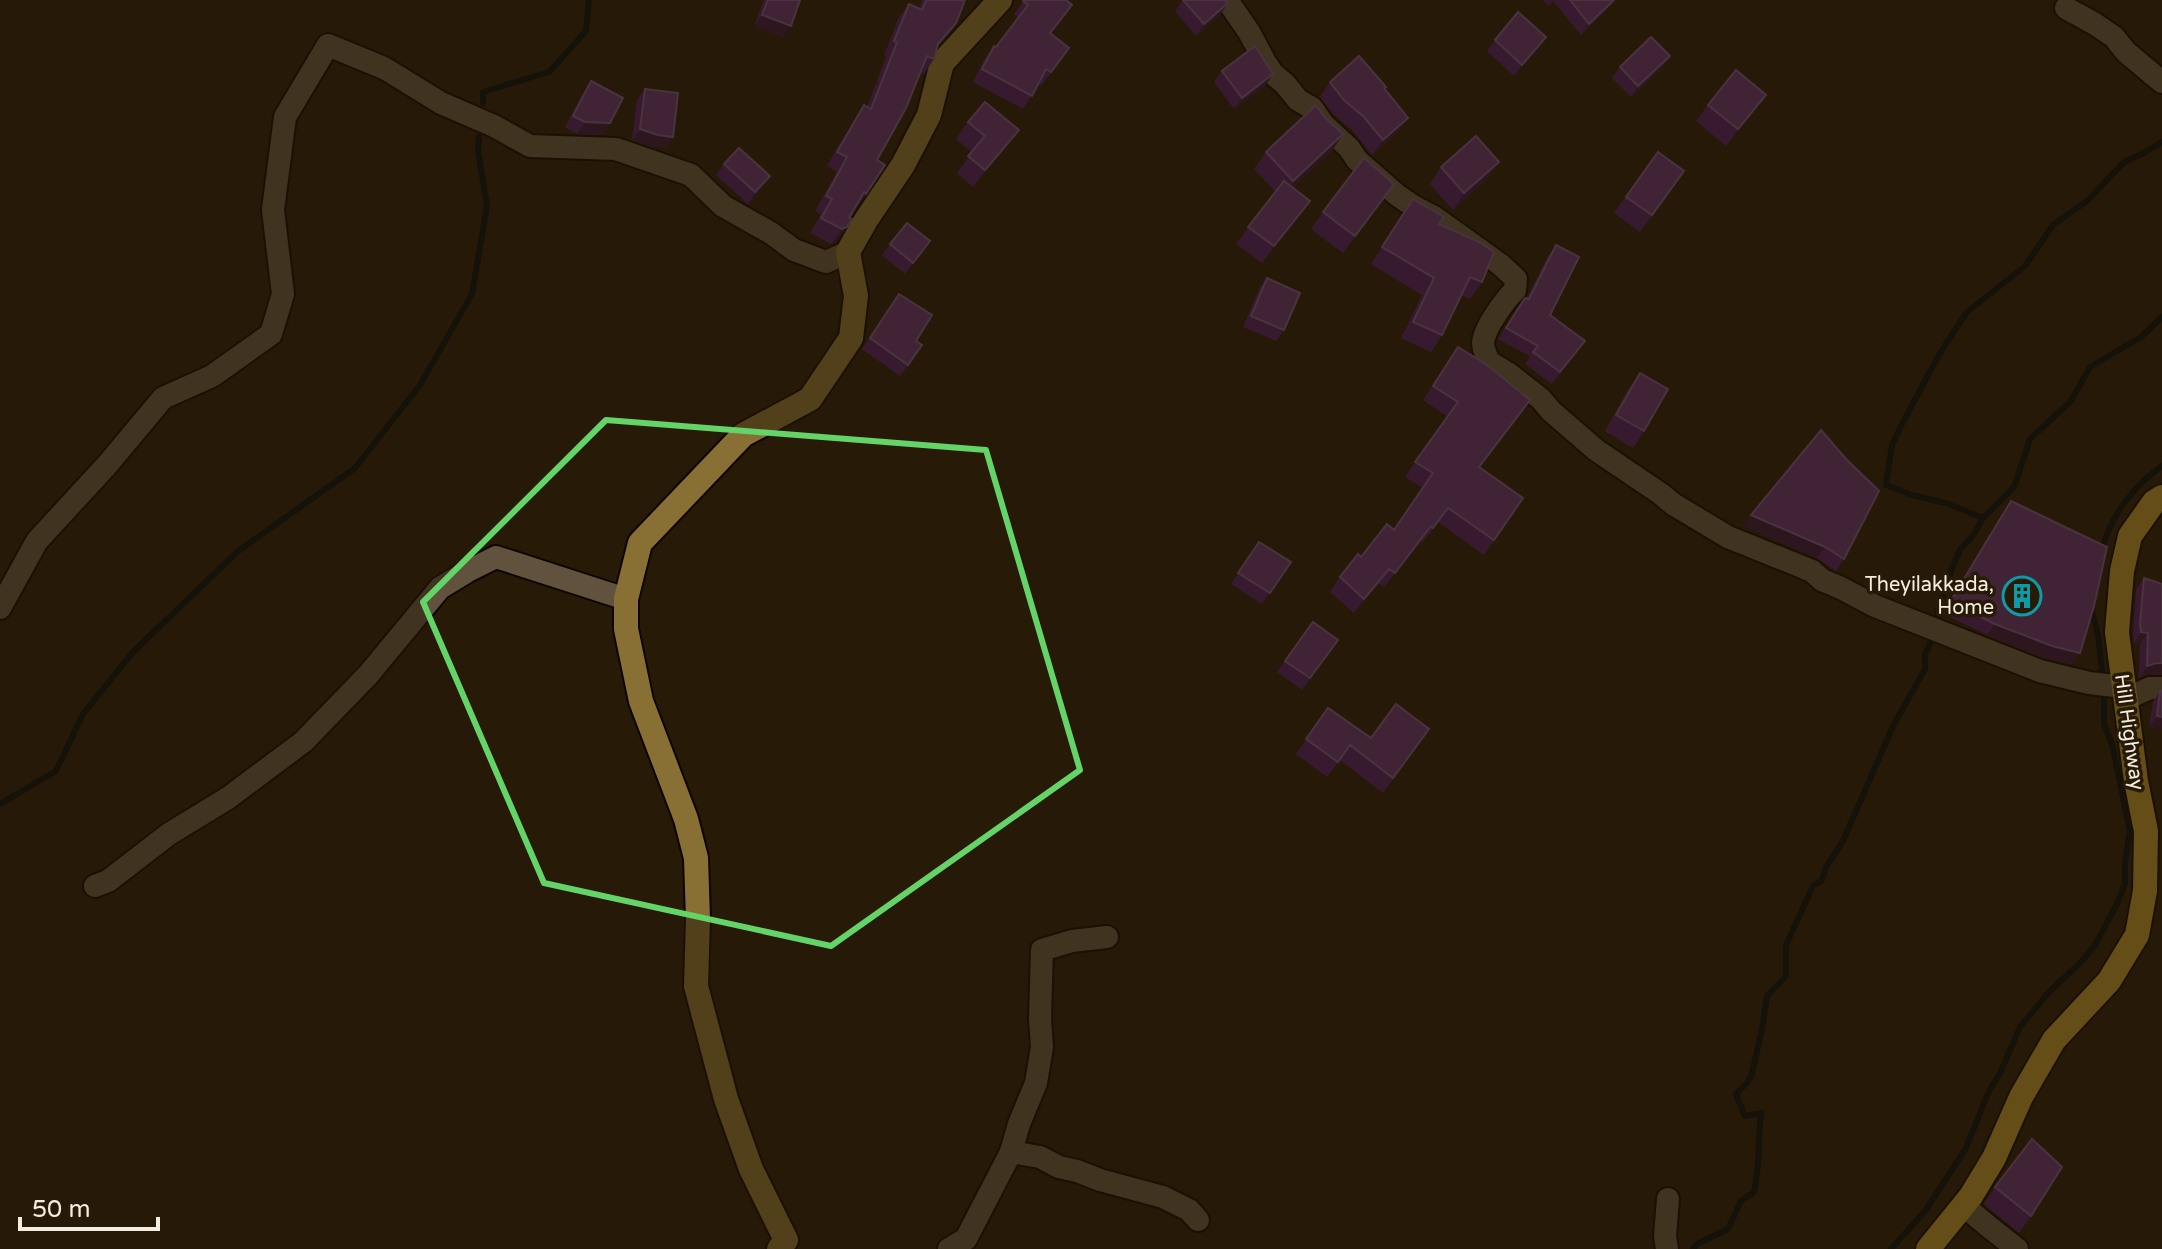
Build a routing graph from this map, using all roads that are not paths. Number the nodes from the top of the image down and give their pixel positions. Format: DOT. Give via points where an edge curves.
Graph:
graph roads {
  1 [pos="1000,0"];
  2 [pos="1227,0"];
  3 [pos="2066,8"];
  4 [pos="2162,82"];
  5 [pos="848,252"];
  6 [pos="2162,497"];
  7 [pos="626,599"];
  8 [pos="0,608"];
  9 [pos="2162,688"];
  10 [pos="2125,693"];
  11 [pos="95,886"];
  12 [pos="1107,937"];
  13 [pos="1011,1152"];
  14 [pos="1668,1199"];
  15 [pos="1964,1205"];
  16 [pos="1198,1220"];
  17 [pos="786,1246"];
  18 [pos="949,1249"];
  19 [pos="1667,1249"];
  20 [pos="1928,1249"];
  21 [pos="2017,1249"];
  1 -- 5 [label="main road" via="942,63 929,115"];
  2 -- 10 [label="street" via="1273,74 1312,108 1357,160 1397,195 1516,279 1515,290 1488,328 1483,344 1489,362 1541,399 1596,450 1708,526 1812,571 1875,606 2040,671"];
  3 -- 4 [label="street" via="2114,37"];
  5 -- 7 [label="main road" via="856,296 851,338 810,399 743,435 640,543"];
  5 -- 8 [label="street" via="826,262 794,250 723,206 691,175 650,160 616,149 530,146 441,103 384,68 328,45 285,117 273,210 283,294 271,334 212,376 163,398 37,541"];
  6 -- 10 [label="main road, Hill Highway" via="2130,536 2122,571 2117,632"];
  7 -- 11 [label="street" via="496,557 468,571 440,588 368,675 303,742"];
  7 -- 17 [label="main road" via="626,629 641,701 696,858 696,986 726,1099"];
  9 -- 10 [label="street"];
  10 -- 15 [label="main road, Hill Highway" via="2146,831 2145,891 2137,935 2109,981 2054,1040"];
  12 -- 13 [label="street" via="1042,950 1042,1047 1036,1083"];
  13 -- 16 [label="street" via="1163,1197"];
  13 -- 18 [label="street" via="966,1239"];
  14 -- 19 [label="street"];
  15 -- 20 [label="main road, Hill Highway"];
  15 -- 21 [label="street"];
}
